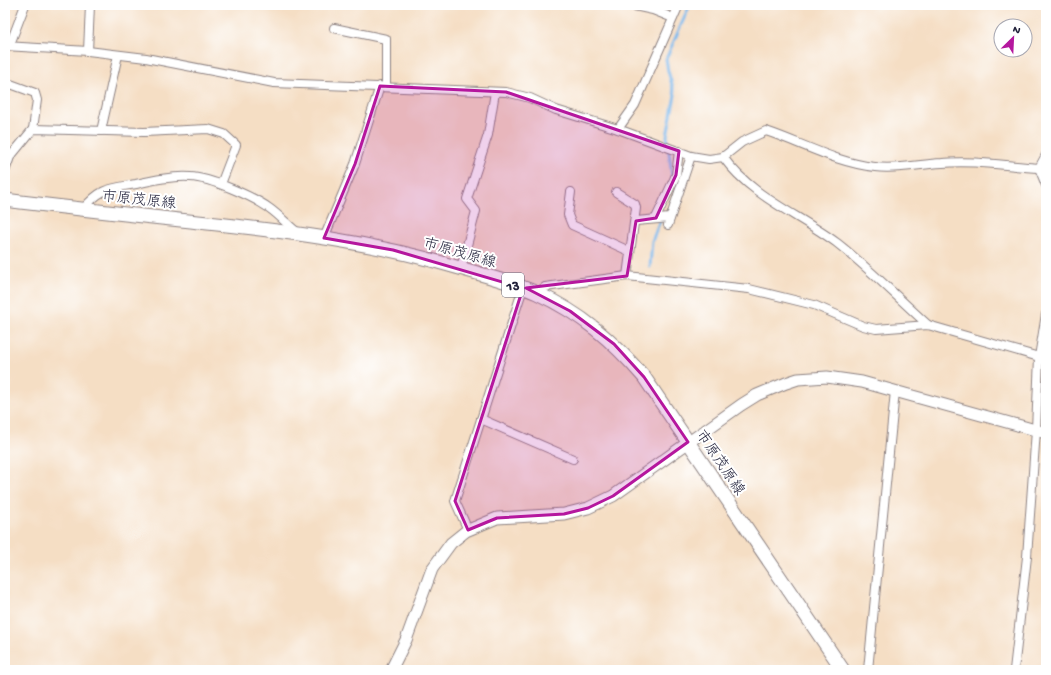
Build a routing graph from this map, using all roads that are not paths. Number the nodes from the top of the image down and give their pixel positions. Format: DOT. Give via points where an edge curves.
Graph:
graph roads {
  1 [pos="25,5"];
  2 [pos="90,5"];
  3 [pos="630,5"];
  4 [pos="679,5"];
  5 [pos="673,18"];
  6 [pos="334,28"];
  7 [pos="7,46"];
  8 [pos="88,51"];
  9 [pos="118,55"];
  10 [pos="5,82"];
  11 [pos="383,86"];
  12 [pos="495,92"];
  13 [pos="33,129"];
  14 [pos="618,129"];
  15 [pos="101,131"];
  16 [pos="679,151"];
  17 [pos="1046,155"];
  18 [pos="8,156"];
  19 [pos="691,156"];
  20 [pos="723,157"];
  21 [pos="1039,168"];
  22 [pos="5,172"];
  23 [pos="221,184"];
  24 [pos="1046,185"];
  25 [pos="571,192"];
  26 [pos="616,192"];
  27 [pos="5,200"];
  28 [pos="83,209"];
  29 [pos="656,218"];
  30 [pos="636,221"];
  31 [pos="297,232"];
  32 [pos="324,238"];
  33 [pos="629,251"];
  34 [pos="462,268"];
  35 [pos="627,276"];
  36 [pos="523,288"];
  37 [pos="537,293"];
  38 [pos="1046,314"];
  39 [pos="928,325"];
  40 [pos="1039,357"];
  41 [pos="1042,370"];
  42 [pos="895,391"];
  43 [pos="481,419"];
  44 [pos="1041,432"];
  45 [pos="688,442"];
  46 [pos="573,459"];
  47 [pos="468,530"];
  48 [pos="391,670"];
  49 [pos="843,670"];
  50 [pos="868,670"];
  51 [pos="1014,670"];
  1 -- 7 [label="street"];
  2 -- 8 [label="street"];
  3 -- 5 [label="street" via="654,10"];
  4 -- 5 [label="street"];
  5 -- 14 [label="street" via="635,105"];
  6 -- 11 [label="street" via="386,39"];
  7 -- 8 [label="street"];
  8 -- 9 [label="street"];
  9 -- 11 [label="street" via="274,83"];
  9 -- 15 [label="street"];
  10 -- 13 [label="street" via="34,93 37,100"];
  11 -- 12 [label="street"];
  11 -- 32 [label="street" via="355,164"];
  12 -- 14 [label="street" via="530,98 556,110"];
  12 -- 34 [label="street" via="488,135 467,199 476,212"];
  13 -- 15 [label="street"];
  13 -- 18 [label="street"];
  14 -- 16 [label="street"];
  15 -- 23 [label="street" via="208,129 224,134 236,146"];
  16 -- 19 [label="street"];
  16 -- 29 [label="street" via="676,175"];
  17 -- 21 [label="street"];
  18 -- 22 [label="street"];
  19 -- 20 [label="street" via="709,159"];
  19 -- 29 [label="street" via="669,222"];
  20 -- 21 [label="street" via="742,142 766,131 837,158 875,168 905,168 942,162"];
  20 -- 39 [label="street" via="748,186 850,253"];
  21 -- 24 [label="street"];
  23 -- 28 [label="street" via="206,179 171,177 103,190"];
  23 -- 31 [label="street" via="270,208"];
  25 -- 33 [label="street" via="568,215 572,225"];
  26 -- 30 [label="street" via="635,204"];
  27 -- 28 [label="main road, 市原茂原線 / 13"];
  28 -- 31 [label="main road, 市原茂原線 / 13"];
  29 -- 30 [label="street"];
  30 -- 33 [label="street"];
  31 -- 32 [label="main road, 市原茂原線 / 13"];
  32 -- 34 [label="main road, 市原茂原線 / 13" via="393,250"];
  33 -- 35 [label="street"];
  34 -- 36 [label="main road, 市原茂原線 / 13"];
  35 -- 37 [label="street" via="545,287"];
  35 -- 39 [label="street" via="748,290 814,305 876,329"];
  36 -- 37 [label="main road, 市原茂原線 / 13"];
  36 -- 43 [label="street"];
  37 -- 45 [label="main road, 市原茂原線 / 13" via="570,311 614,344 644,377"];
  38 -- 40 [label="street"];
  39 -- 40 [label="street"];
  40 -- 41 [label="street"];
  41 -- 44 [label="street"];
  42 -- 44 [label="street"];
  42 -- 45 [label="street" via="844,379 798,379 757,395"];
  42 -- 50 [label="street"];
  43 -- 46 [label="street"];
  43 -- 47 [label="street" via="455,501"];
  44 -- 51 [label="street"];
  45 -- 47 [label="street" via="613,496 588,508 564,514 497,518"];
  45 -- 49 [label="main road, 市原茂原線 / 13"];
  47 -- 48 [label="street" via="451,543 432,569 406,640"];
}
